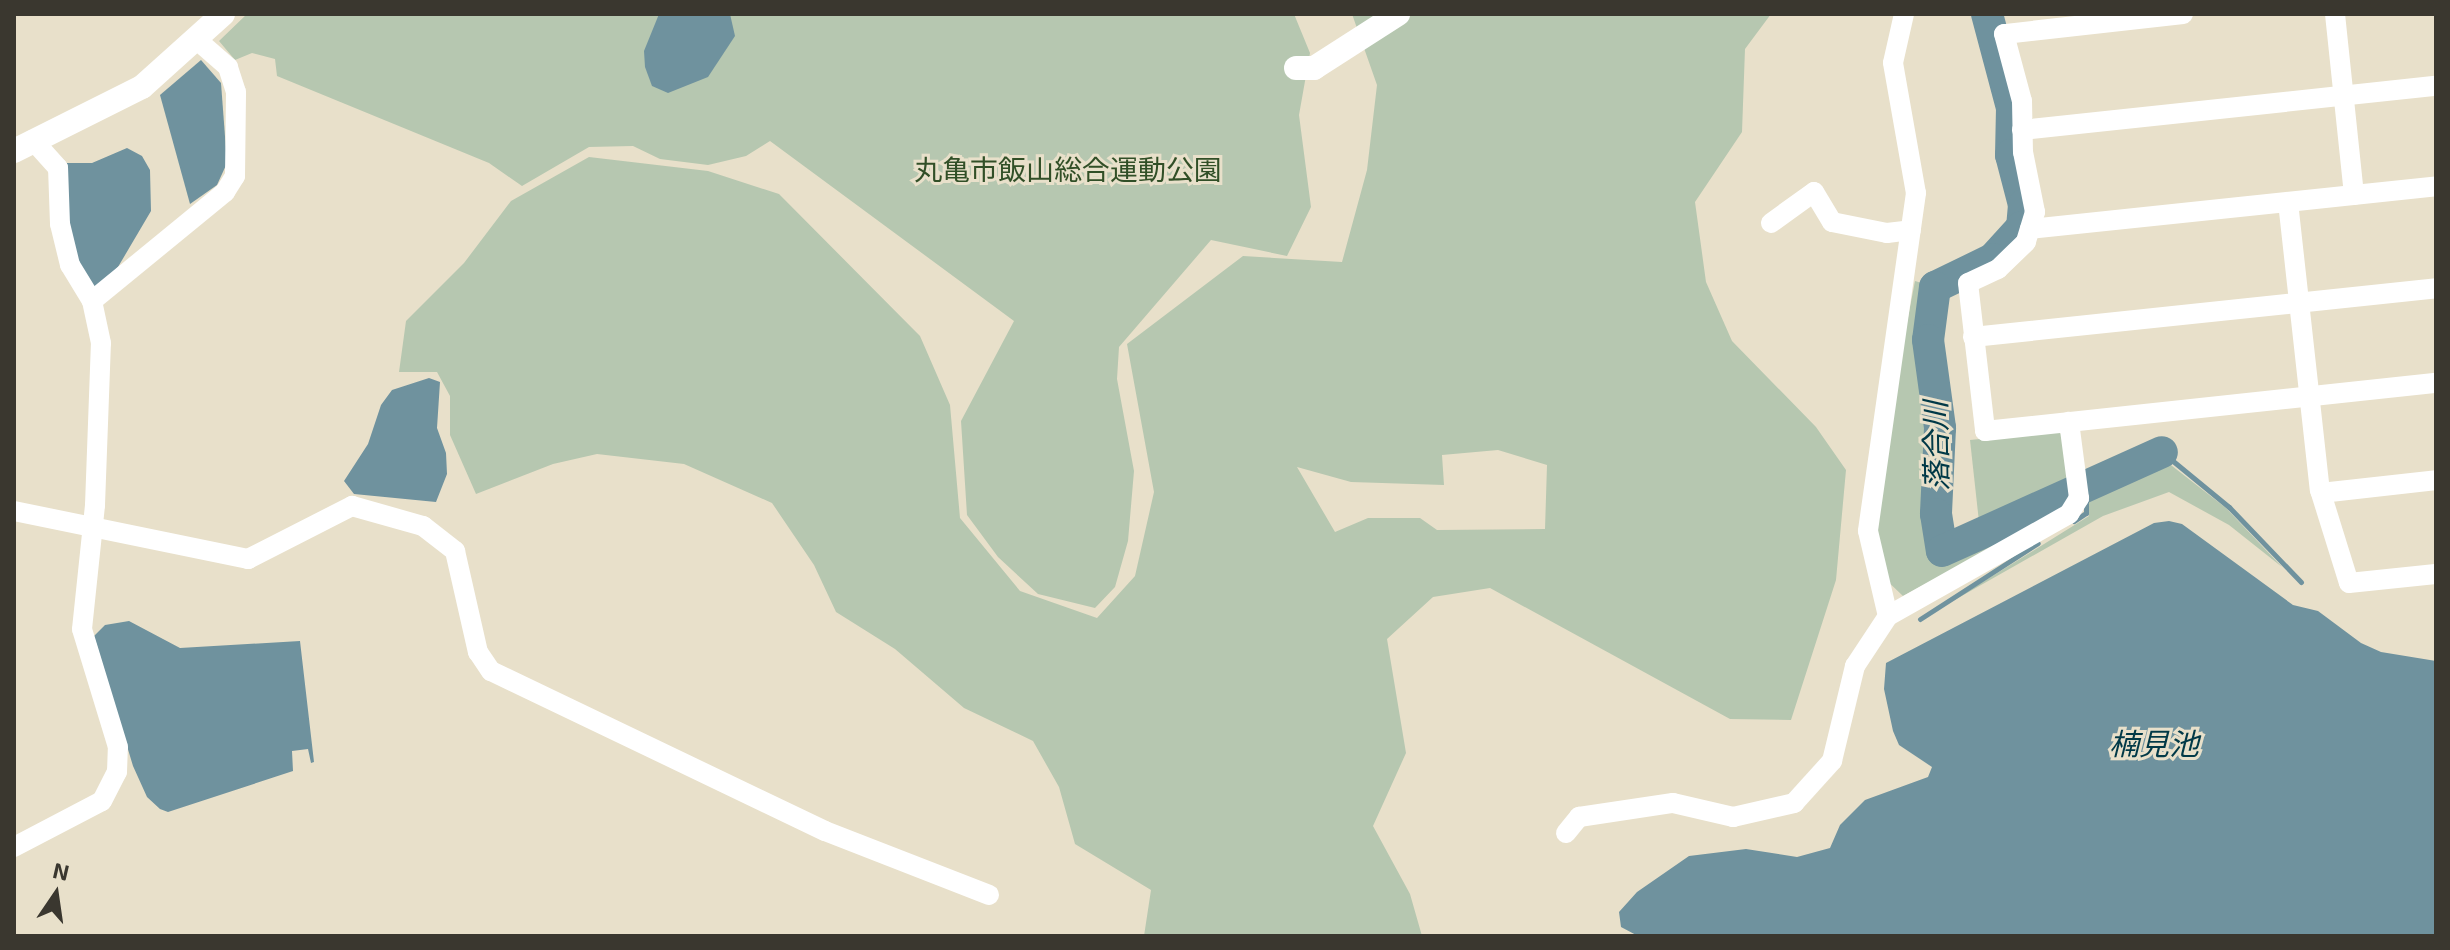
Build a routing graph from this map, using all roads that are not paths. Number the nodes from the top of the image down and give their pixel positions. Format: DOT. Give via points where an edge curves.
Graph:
graph roads {
  1 [pos="223,14"];
  2 [pos="1398,14"];
  3 [pos="1904,14"];
  4 [pos="2183,14"];
  5 [pos="2335,14"];
  6 [pos="2074,20"];
  7 [pos="196,39"];
  8 [pos="1296,68"];
  9 [pos="2436,86"];
  10 [pos="2343,96"];
  11 [pos="2022,130"];
  12 [pos="24,145"];
  13 [pos="2436,186"];
  14 [pos="2354,195"];
  15 [pos="2288,202"];
  16 [pos="1771,223"];
  17 [pos="2030,229"];
  18 [pos="1911,230"];
  19 [pos="2436,288"];
  20 [pos="92,301"];
  21 [pos="2299,302"];
  22 [pos="1973,337"];
  23 [pos="2436,383"];
  24 [pos="2310,397"];
  25 [pos="2069,422"];
  26 [pos="2436,480"];
  27 [pos="2321,493"];
  28 [pos="14,511"];
  29 [pos="92,528"];
  30 [pos="2436,574"];
  31 [pos="1888,616"];
  32 [pos="1566,833"];
  33 [pos="14,847"];
  34 [pos="989,895"];
  1 -- 7 [label="street"];
  2 -- 8 [label="street" via="1314,68"];
  3 -- 18 [label="street" via="1893,63 1915,179"];
  4 -- 6 [label="street"];
  5 -- 10 [label="street"];
  6 -- 11 [label="street" via="2004,34 2022,101"];
  7 -- 12 [label="street" via="142,87"];
  7 -- 20 [label="street" via="228,67 236,92 235,176 225,192"];
  9 -- 10 [label="street"];
  10 -- 11 [label="street"];
  10 -- 14 [label="street"];
  11 -- 17 [label="street" via="2035,212"];
  12 -- 20 [label="street" via="58,168 60,224 70,265"];
  13 -- 14 [label="street"];
  14 -- 15 [label="street"];
  15 -- 17 [label="street"];
  15 -- 21 [label="street"];
  16 -- 18 [label="street" via="1814,192 1832,222 1887,233"];
  17 -- 22 [label="street" via="2026,242 1998,269 1968,283"];
  18 -- 31 [label="street" via="1869,492 1870,555"];
  19 -- 21 [label="street"];
  20 -- 29 [label="street" via="101,343"];
  21 -- 22 [label="street"];
  21 -- 24 [label="street"];
  22 -- 25 [label="street" via="1985,431"];
  23 -- 24 [label="street"];
  24 -- 25 [label="street"];
  24 -- 27 [label="street"];
  25 -- 31 [label="street" via="2078,487 2069,514"];
  26 -- 27 [label="street"];
  27 -- 30 [label="street" via="2349,583"];
  28 -- 29 [label="street"];
  29 -- 33 [label="street" via="82,629 118,747 117,772 102,801"];
  29 -- 34 [label="street" via="248,559 352,506 423,526 455,551 478,652 491,671 825,831"];
  31 -- 32 [label="street" via="1855,666 1832,761 1794,803 1733,817 1673,803 1579,817"];
}
